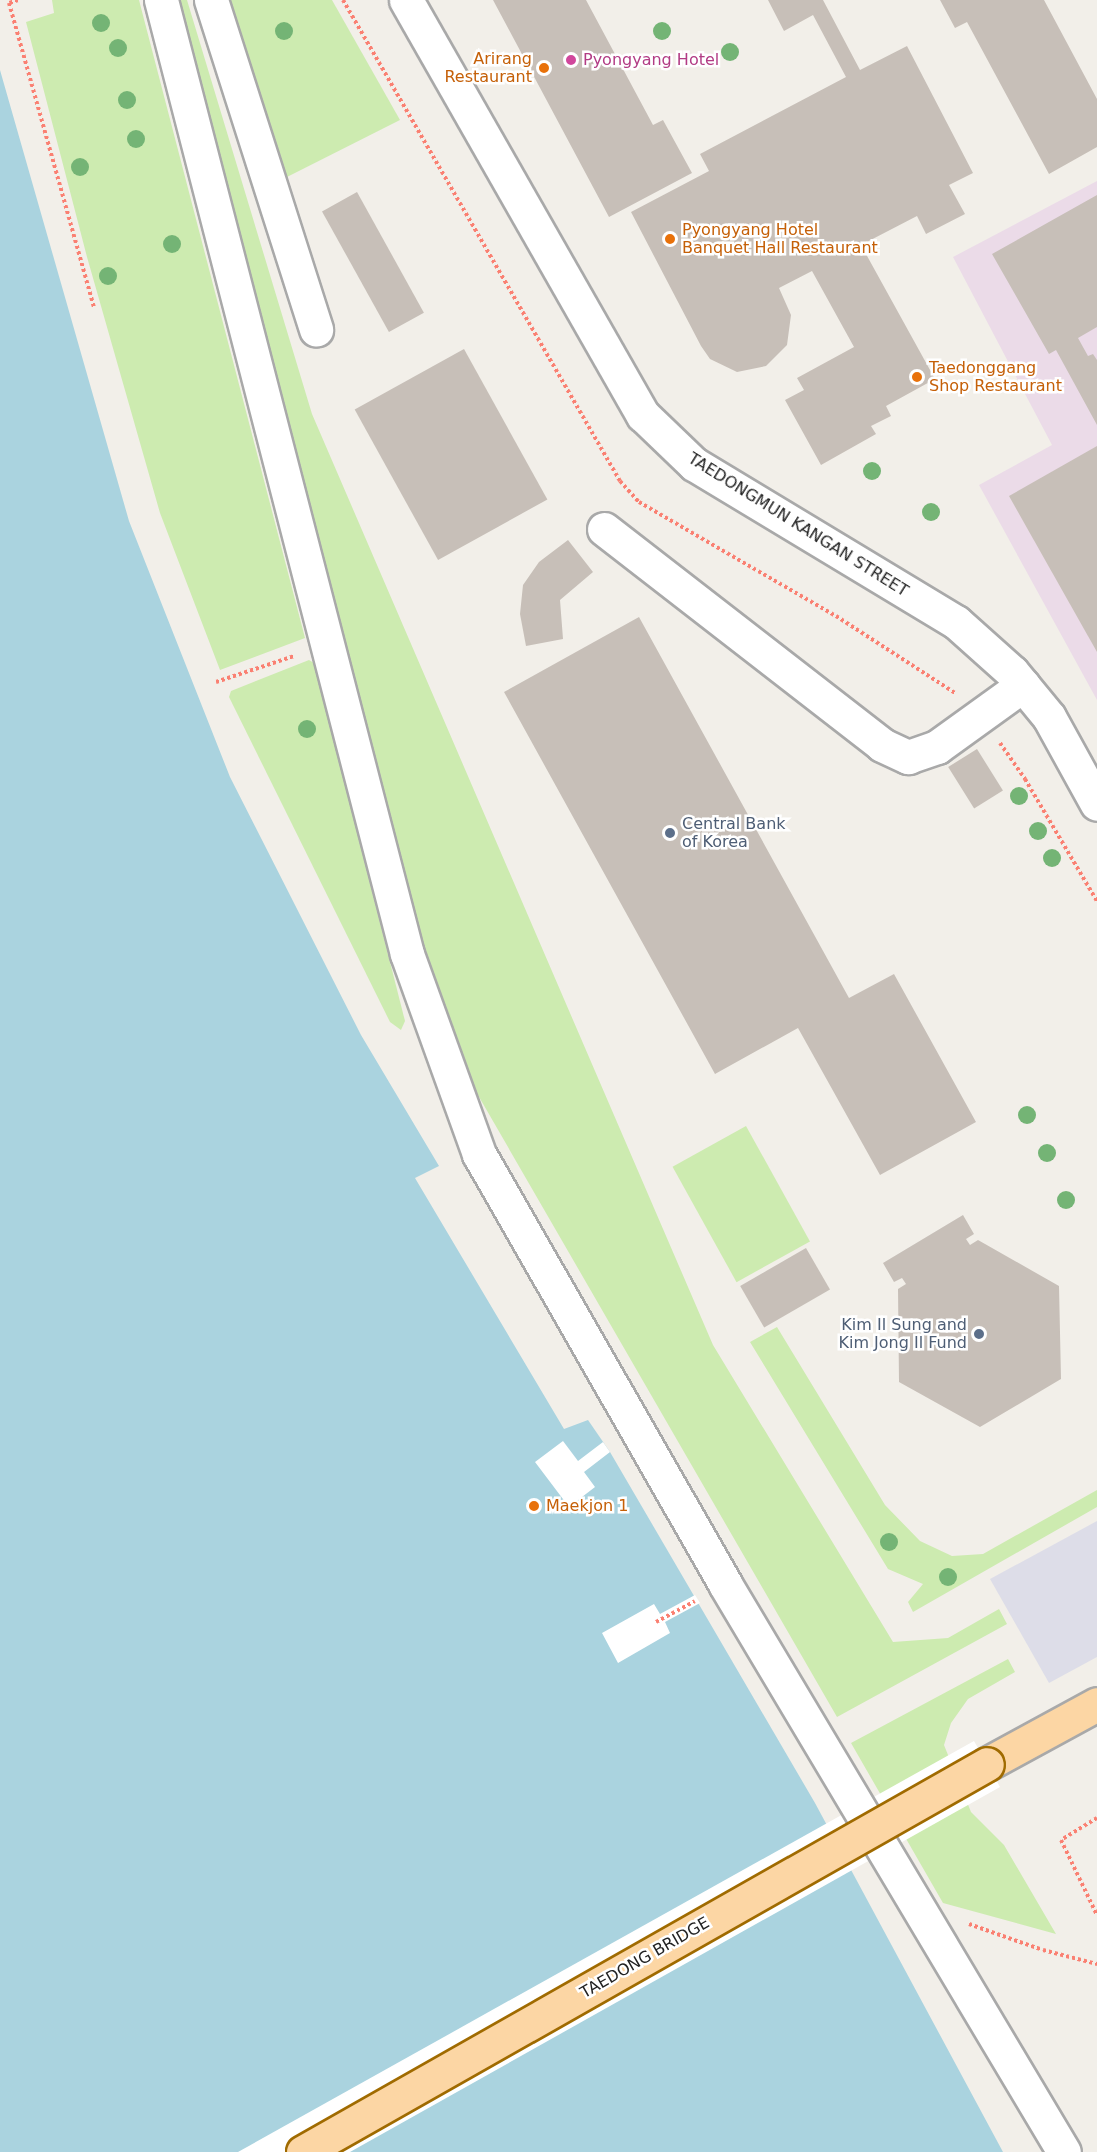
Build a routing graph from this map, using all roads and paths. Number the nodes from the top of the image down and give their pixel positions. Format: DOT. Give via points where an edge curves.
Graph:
graph roads {
  1 [pos="18,0"];
  2 [pos="161,0"];
  3 [pos="211,0"];
  4 [pos="406,0"];
  5 [pos="94,307"];
  6 [pos="316,330"];
  7 [pos="604,529"];
  8 [pos="326,645"];
  9 [pos="216,681"];
  10 [pos="1023,685"];
  11 [pos="1097,804"];
  12 [pos="725,1584"];
  13 [pos="656,1622"];
  14 [pos="1097,1704"];
  15 [pos="1097,1818"];
  16 [pos="920,1907"];
  17 [pos="1097,1915"];
  18 [pos="1097,1964"];
  19 [pos="303,2152"];
  20 [pos="1064,2152"];
  1 -- 5 [label="path" via="9,3"];
  2 -- 8 [label="street"];
  3 -- 6 [label="street"];
  4 -- 10 [label="street, TAEDONGMUN KANGAN STREET" via="643,414 694,464 956,622"];
  7 -- 10 [label="street" via="882,745 908,757 938,747"];
  8 -- 9 [label="path"];
  8 -- 12 [label="street" via="407,954 479,1154"];
  10 -- 11 [label="street, TAEDONGMUN KANGAN STREET" via="1048,717"];
  12 -- 13 [label="path"];
  12 -- 16 [label="street"];
  14 -- 19 [label="main road, TAEDONG BRIDGE, bridge"];
  15 -- 17 [label="path" via="1061,1840"];
  16 -- 18 [label="path" via="1043,1950"];
  16 -- 20 [label="street"];
}
